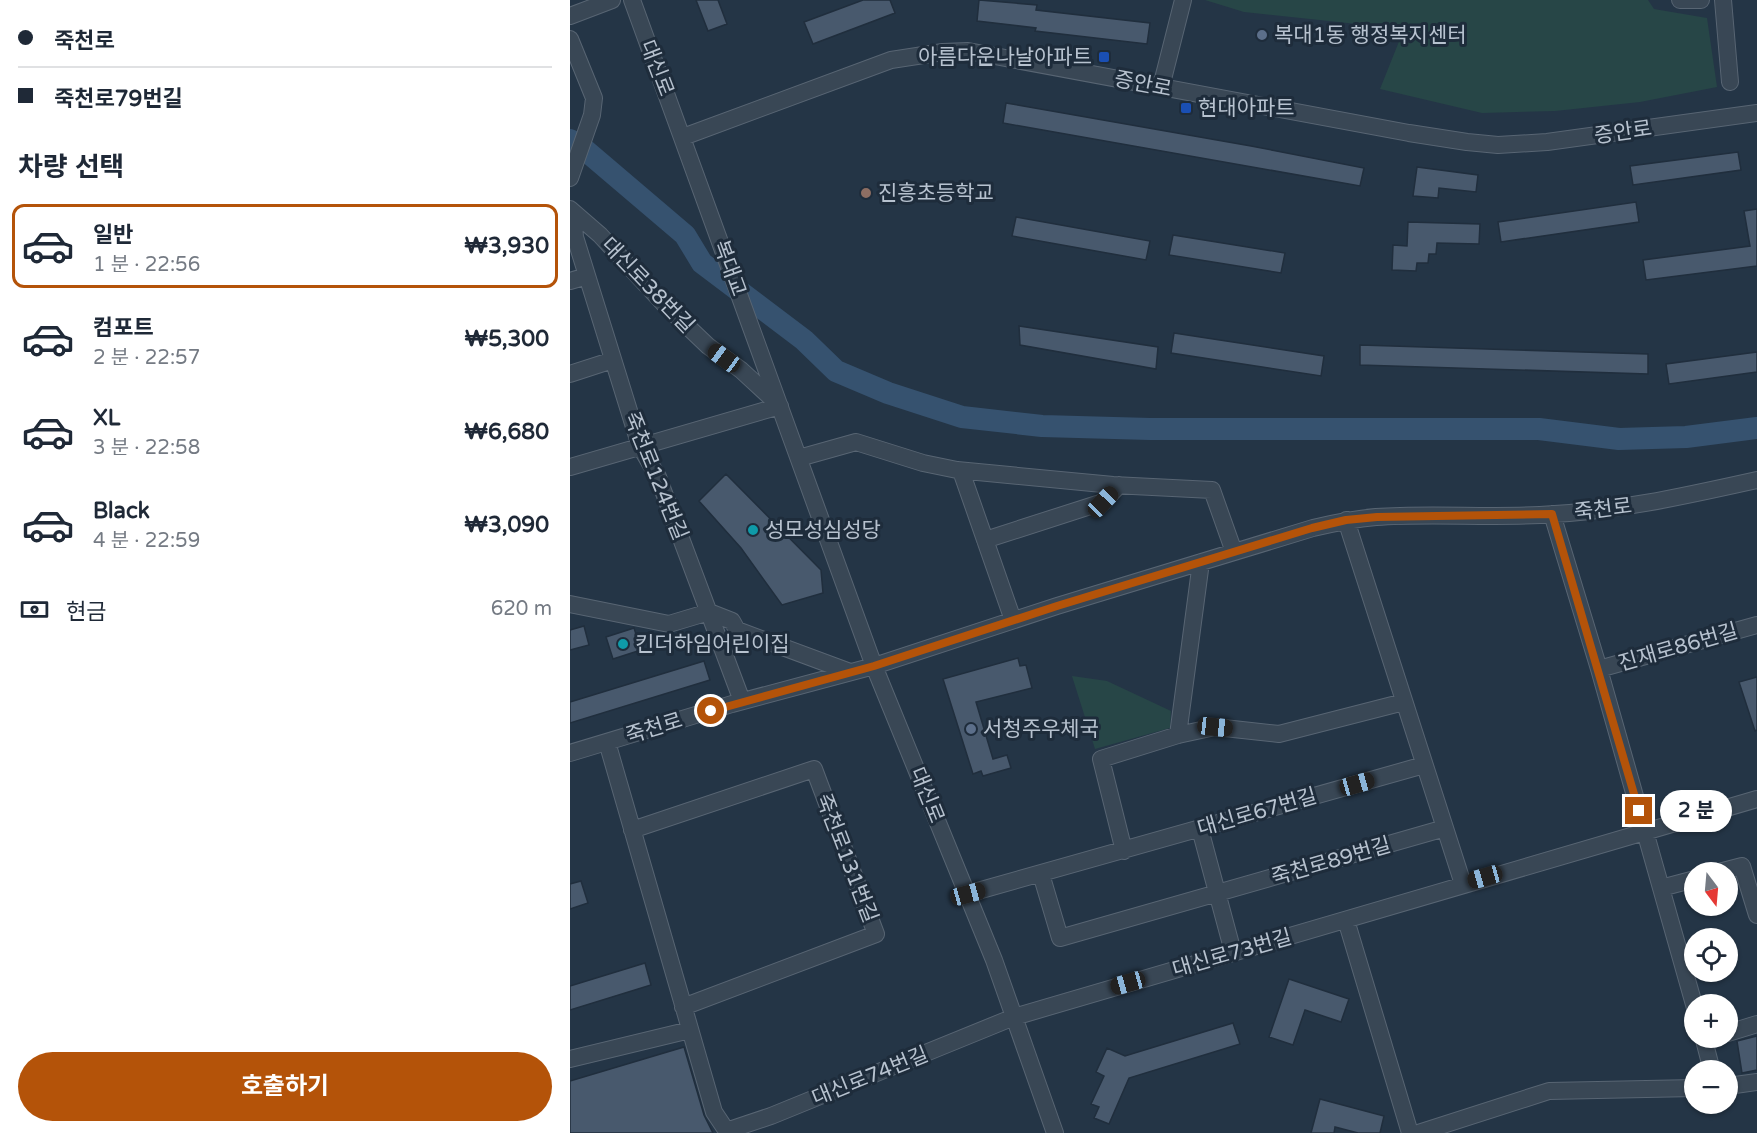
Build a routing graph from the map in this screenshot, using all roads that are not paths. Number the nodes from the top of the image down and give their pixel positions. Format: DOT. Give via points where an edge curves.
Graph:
graph roads {
  1 [pos="612,0"];
  2 [pos="632,0"];
  3 [pos="1183,0"];
  4 [pos="1680,0"];
  5 [pos="1701,0"];
  6 [pos="1722,0"];
  7 [pos="570,16"];
  8 [pos="570,39"];
  9 [pos="1730,82"];
  10 [pos="1161,87"];
  11 [pos="1757,113"];
  12 [pos="683,137"];
  13 [pos="570,178"];
  14 [pos="572,211"];
  15 [pos="587,276"];
  16 [pos="570,281"];
  17 [pos="614,360"];
  18 [pos="570,374"];
  19 [pos="779,402"];
  20 [pos="640,446"];
  21 [pos="799,458"];
  22 [pos="570,467"];
  23 [pos="961,471"];
  24 [pos="1757,480"];
  25 [pos="1119,485"];
  26 [pos="1552,514"];
  27 [pos="1346,520"];
  28 [pos="985,540"];
  29 [pos="1234,552"];
  30 [pos="1201,562"];
  31 [pos="570,604"];
  32 [pos="709,612"];
  33 [pos="1013,620"];
  34 [pos="1757,625"];
  35 [pos="874,666"];
  36 [pos="1599,669"];
  37 [pos="850,672"];
  38 [pos="742,701"];
  39 [pos="1404,702"];
  40 [pos="1178,735"];
  41 [pos="606,742"];
  42 [pos="570,753"];
  43 [pos="1424,765"];
  44 [pos="1757,799"];
  45 [pos="1445,828"];
  46 [pos="1200,829"];
  47 [pos="632,830"];
  48 [pos="1645,831"];
  49 [pos="1124,850"];
  50 [pos="1738,867"];
  51 [pos="1041,874"];
  52 [pos="1684,882"];
  53 [pos="1462,884"];
  54 [pos="1661,888"];
  55 [pos="1218,893"];
  56 [pos="968,894"];
  57 [pos="1757,915"];
  58 [pos="1346,920"];
  59 [pos="1233,952"];
  60 [pos="1691,994"];
  61 [pos="683,1007"];
  62 [pos="1014,1017"];
  63 [pos="1757,1024"];
  64 [pos="690,1029"];
  65 [pos="1738,1030"];
  66 [pos="570,1059"];
  67 [pos="1757,1082"];
  68 [pos="1738,1085"];
  69 [pos="1684,1088"];
  70 [pos="1055,1133"];
  71 [pos="1410,1133"];
  72 [pos="1418,1133"];
  1 -- 7 [label="street"];
  2 -- 12 [label="street, 대신로"];
  3 -- 10 [label="street"];
  4 -- 5 [label="street"];
  6 -- 9 [label="street"];
  8 -- 13 [label="street" via="594,98"];
  10 -- 11 [label="street, 증안로" via="1417,135 1498,145 1547,142"];
  10 -- 12 [label="street, 증안로" via="968,51 943,52 891,60"];
  12 -- 19 [label="street, 복대교"];
  14 -- 15 [label="street, 죽천로124번길"];
  14 -- 19 [label="street, 대신로38번길" via="708,346"];
  15 -- 16 [label="street"];
  15 -- 17 [label="street, 죽천로124번길"];
  17 -- 18 [label="street"];
  17 -- 20 [label="street, 죽천로124번길"];
  19 -- 20 [label="street"];
  19 -- 21 [label="street, 대신로"];
  20 -- 22 [label="street"];
  20 -- 32 [label="street, 죽천로124번길" via="658,477"];
  21 -- 23 [label="street" via="856,442"];
  21 -- 35 [label="street, 대신로"];
  23 -- 25 [label="street"];
  23 -- 28 [label="street"];
  24 -- 26 [label="street, 죽천로" via="1652,503"];
  25 -- 28 [label="street" via="1103,502"];
  25 -- 29 [label="street" via="1212,490"];
  26 -- 27 [label="street, 죽천로"];
  26 -- 36 [label="street"];
  27 -- 29 [label="street, 죽천로"];
  27 -- 39 [label="street"];
  28 -- 33 [label="street"];
  29 -- 30 [label="street, 죽천로"];
  30 -- 33 [label="street, 죽천로"];
  30 -- 40 [label="street"];
  31 -- 32 [label="street" via="669,624"];
  32 -- 37 [label="street" via="732,621 737,630"];
  32 -- 38 [label="street, 죽천로124번길"];
  33 -- 35 [label="street, 죽천로"];
  34 -- 36 [label="street, 진재로86번길"];
  35 -- 37 [label="street, 죽천로"];
  35 -- 56 [label="street, 대신로"];
  36 -- 48 [label="street"];
  37 -- 38 [label="street, 죽천로"];
  38 -- 41 [label="street, 죽천로"];
  39 -- 40 [label="street" via="1279,734 1215,727"];
  39 -- 43 [label="street"];
  40 -- 49 [label="street" via="1101,759"];
  41 -- 42 [label="street, 죽천로"];
  41 -- 47 [label="street"];
  43 -- 45 [label="street"];
  43 -- 46 [label="street, 대신로67번길"];
  44 -- 48 [label="street, 대신로73번길"];
  45 -- 53 [label="street"];
  45 -- 55 [label="street, 죽천로89번길"];
  46 -- 49 [label="street, 대신로67번길"];
  46 -- 55 [label="street"];
  47 -- 61 [label="street"];
  47 -- 61 [label="street, 죽천로131번길" via="814,769 876,933"];
  48 -- 53 [label="street, 대신로73번길"];
  48 -- 54 [label="street"];
  49 -- 51 [label="street, 대신로67번길"];
  50 -- 57 [label="street" via="1742,866"];
  51 -- 55 [label="street" via="1060,938"];
  51 -- 56 [label="street, 대신로67번길"];
  52 -- 54 [label="street"];
  53 -- 58 [label="street, 대신로73번길"];
  54 -- 60 [label="street"];
  55 -- 59 [label="street"];
  56 -- 62 [label="street, 대신로"];
  58 -- 59 [label="street, 대신로73번길"];
  58 -- 71 [label="street"];
  59 -- 62 [label="street, 대신로73번길"];
  61 -- 64 [label="street"];
  62 -- 64 [label="street, 대신로74번길" via="732,1129 724,1127 714,1112"];
  62 -- 70 [label="street, 대신로"];
  63 -- 65 [label="street"];
  64 -- 66 [label="street"];
  67 -- 68 [label="street"];
  69 -- 72 [label="street" via="1549,1091"];
}
